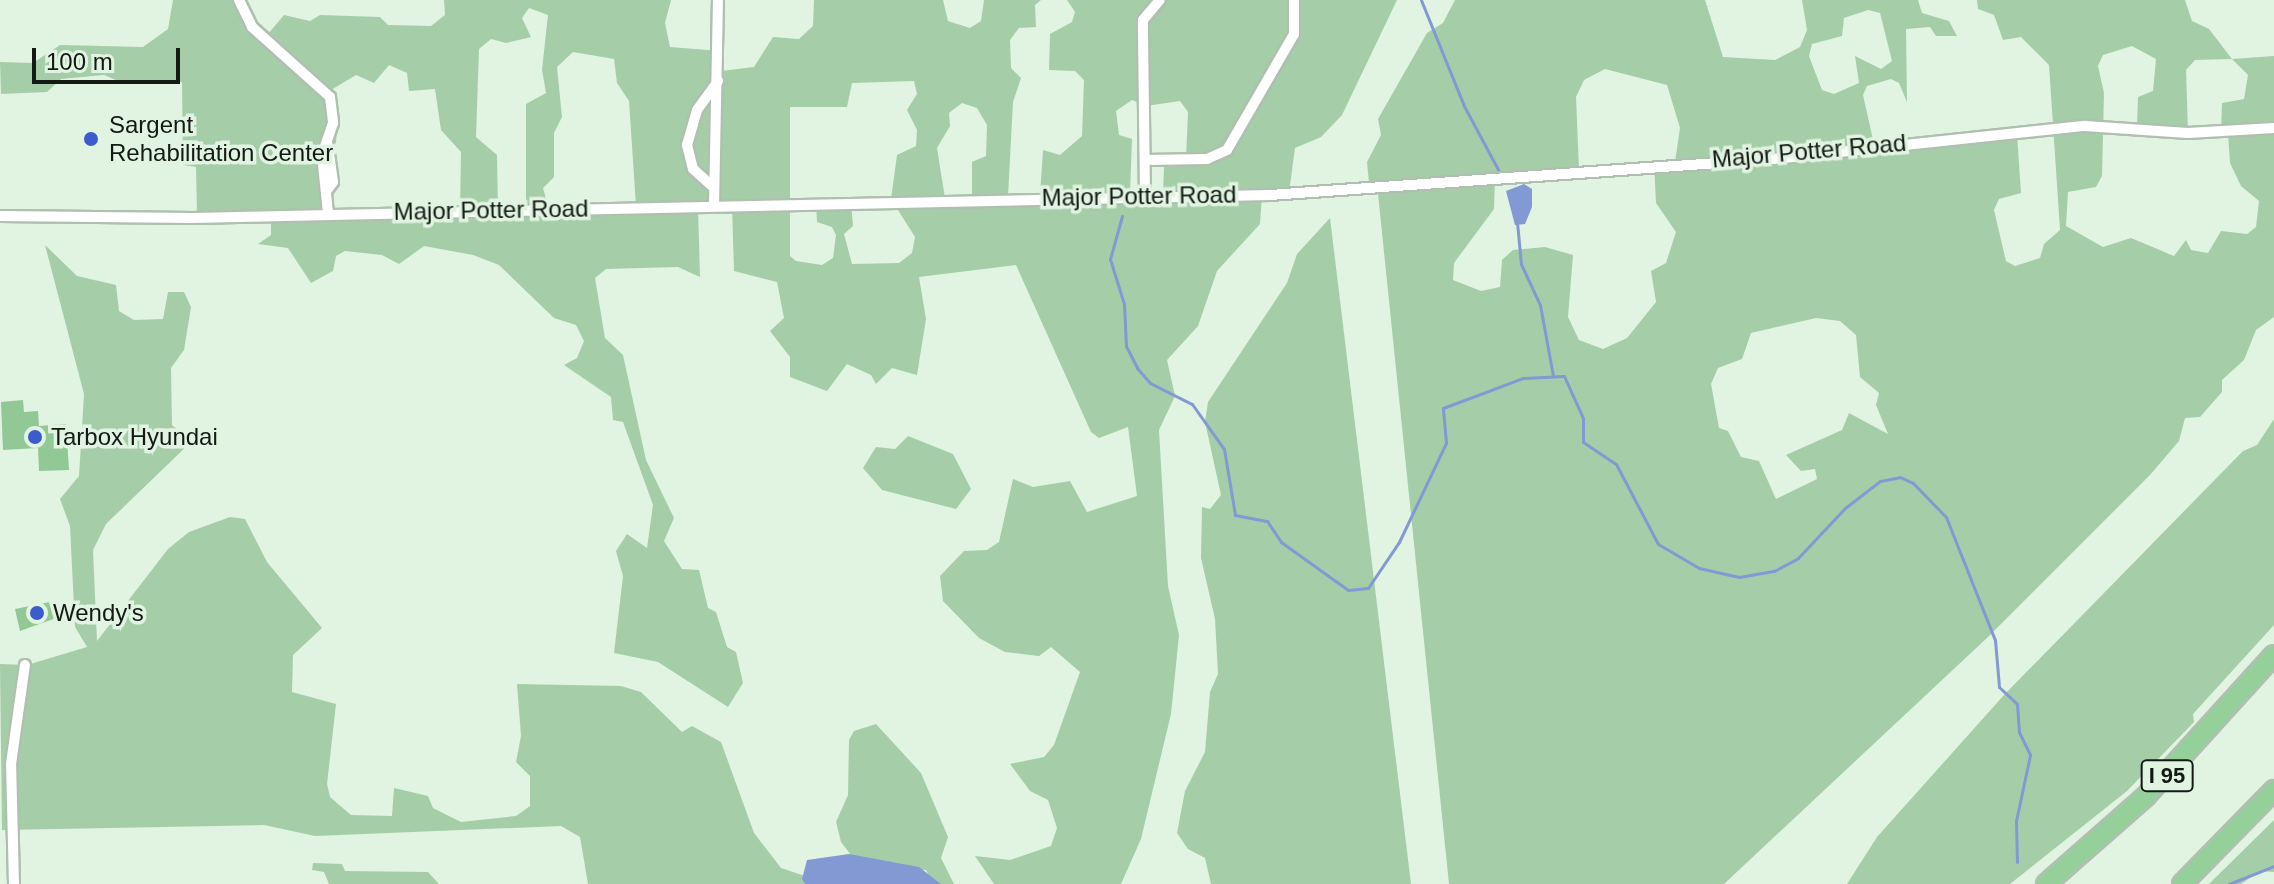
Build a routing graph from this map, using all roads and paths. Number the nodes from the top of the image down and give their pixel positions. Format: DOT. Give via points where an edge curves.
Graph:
graph roads {
  1 [pos="239,0"];
  2 [pos="718,0"];
  3 [pos="1160,0"];
  4 [pos="1294,0"];
  5 [pos="721,75"];
  6 [pos="2274,128"];
  7 [pos="1146,160"];
  8 [pos="712,186"];
  9 [pos="1145,196"];
  10 [pos="714,206"];
  11 [pos="328,213"];
  12 [pos="0,216"];
  13 [pos="2274,655"];
  14 [pos="25,665"];
  15 [pos="2274,790"];
  16 [pos="14,884"];
  17 [pos="2046,884"];
  18 [pos="2182,884"];
  1 -- 11 [label="street" via="252,27 330,97 333,182 327,190"];
  2 -- 5 [label="street"];
  3 -- 7 [label="street" via="1143,20"];
  4 -- 7 [label="street" via="1294,34 1227,150 1207,159"];
  5 -- 8 [label="street"];
  5 -- 8 [label="street" via="697,110 687,145 693,169"];
  6 -- 9 [label="street, Major Potter Road" via="2216,134 2085,126 1774,159 1270,195"];
  7 -- 9 [label="street"];
  8 -- 10 [label="street"];
  9 -- 10 [label="street, Major Potter Road"];
  10 -- 11 [label="street, Major Potter Road"];
  11 -- 12 [label="street, Major Potter Road"];
  13 -- 17 [label="highway, I 95" via="2146,796"];
  14 -- 16 [label="street" via="11,764"];
  15 -- 18 [label="highway"];
}
